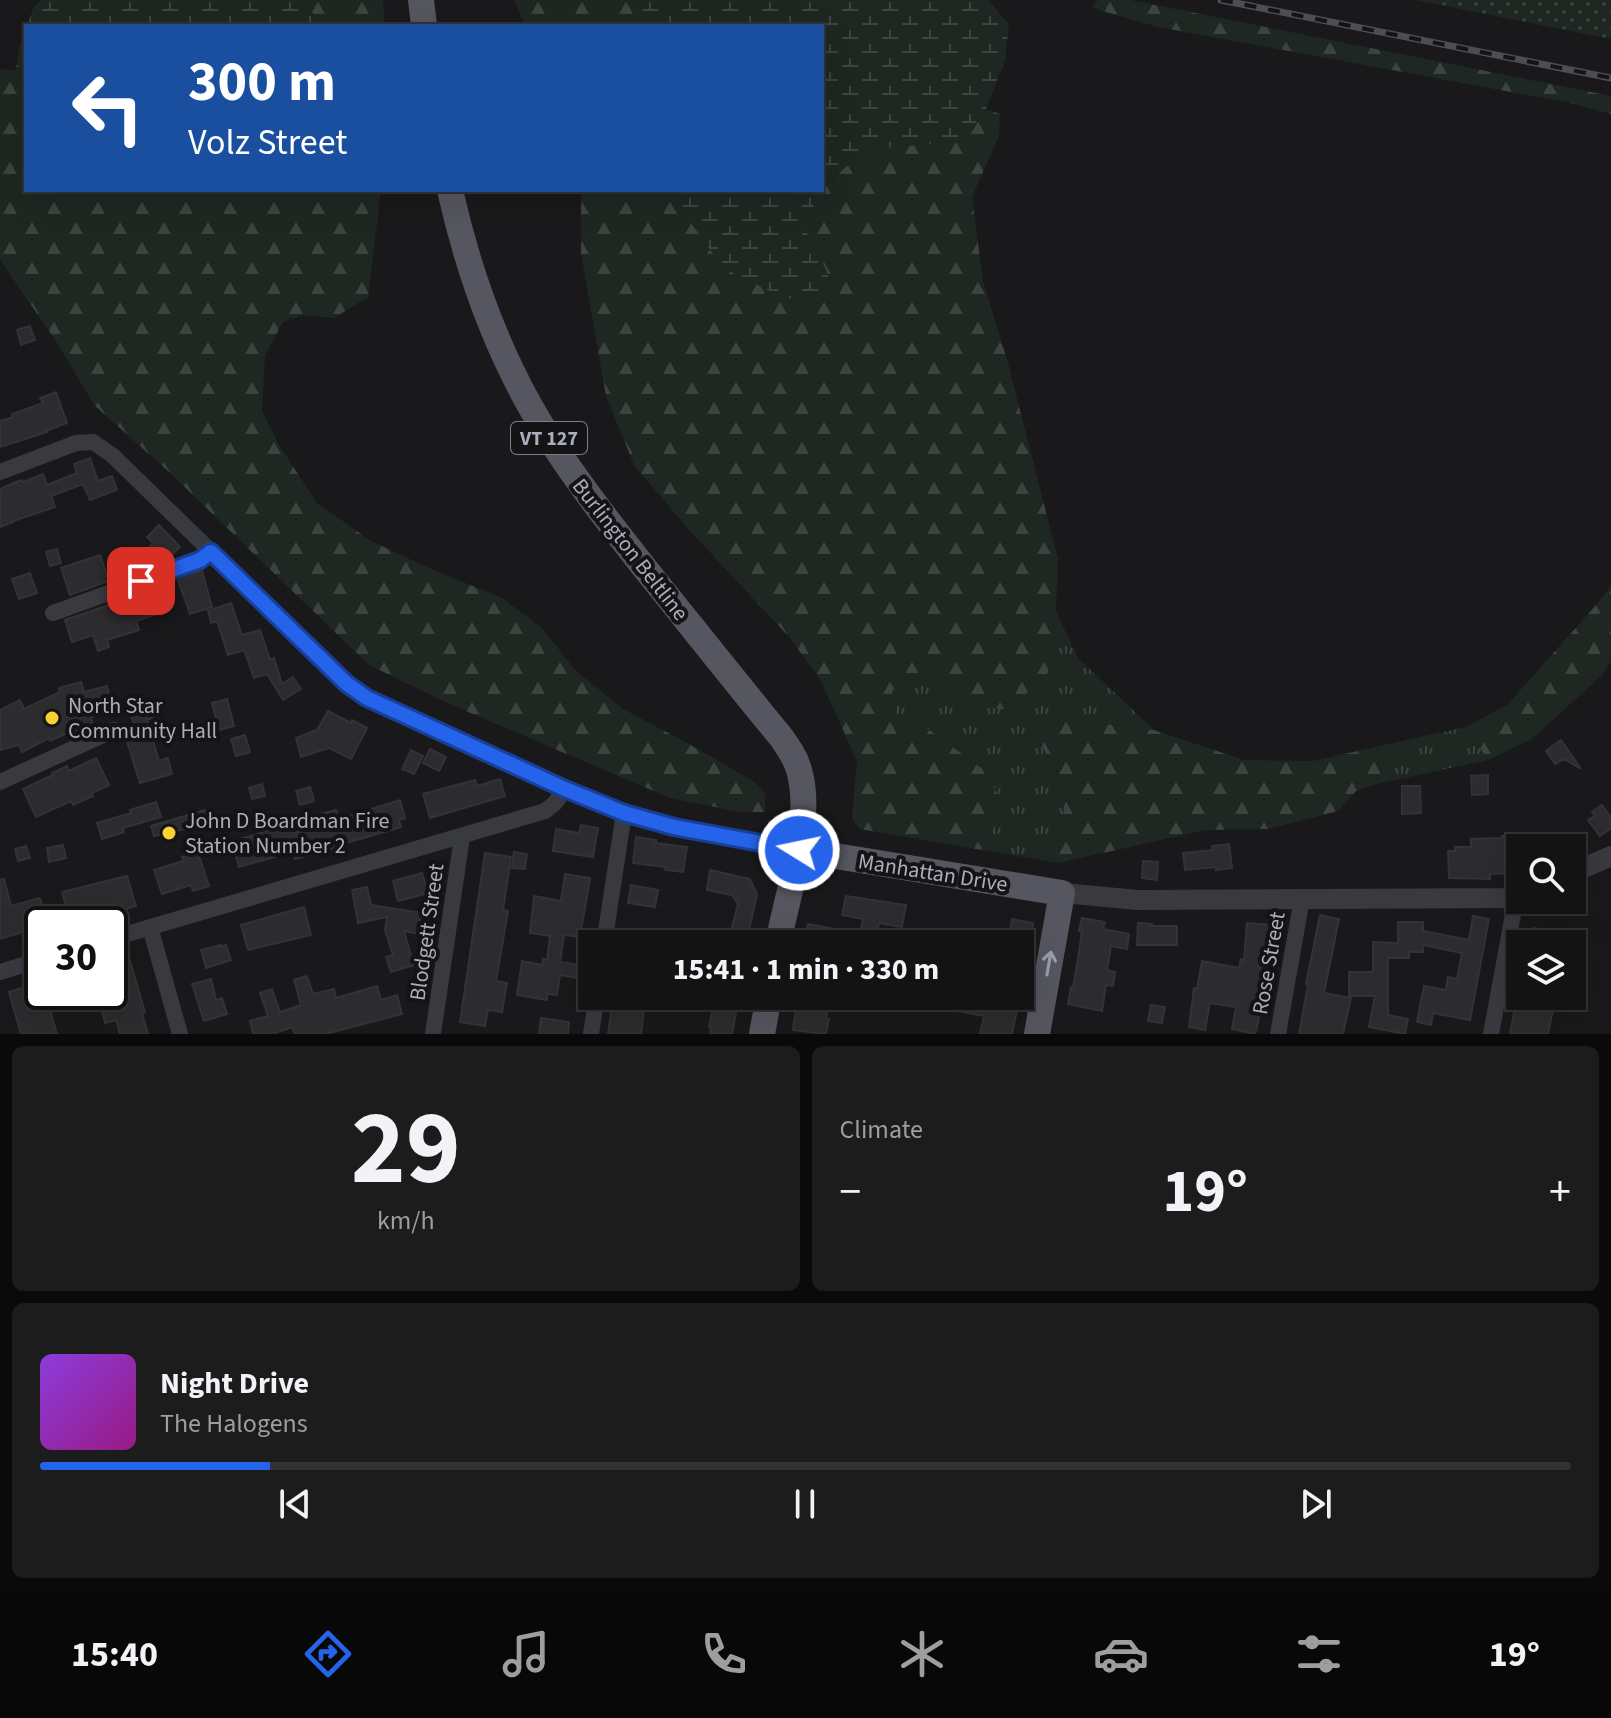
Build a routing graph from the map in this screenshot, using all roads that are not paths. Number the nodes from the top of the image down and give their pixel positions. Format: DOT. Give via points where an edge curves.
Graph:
graph roads {
  1 [pos="421,0"];
  2 [pos="424,24"];
  3 [pos="450,192"];
  4 [pos="0,472"];
  5 [pos="211,552"];
  6 [pos="53,613"];
  7 [pos="114,730"];
  8 [pos="0,782"];
  9 [pos="565,789"];
  10 [pos="624,813"];
  11 [pos="462,837"];
  12 [pos="799,850"];
  13 [pos="1611,856"];
  14 [pos="1586,867"];
  15 [pos="1062,893"];
  16 [pos="1506,897"];
  17 [pos="1302,899"];
  18 [pos="1515,914"];
  19 [pos="150,927"];
  20 [pos="606,930"];
  21 [pos="781,930"];
  22 [pos="128,934"];
  23 [pos="24,965"];
  24 [pos="0,972"];
  25 [pos="595,1010"];
  26 [pos="766,1010"];
  27 [pos="180,1034"];
  28 [pos="433,1034"];
  29 [pos="591,1034"];
  30 [pos="762,1034"];
  31 [pos="1037,1034"];
  32 [pos="1278,1034"];
  33 [pos="1491,1034"];
  1 -- 2 [label="main road"];
  3 -- 12 [label="main road, Burlington Beltline / VT 127" via="485,309 509,366 554,446 792,753 804,797"];
  4 -- 5 [label="street, Manhattan Drive" via="76,443 93,442"];
  5 -- 6 [label="street"];
  5 -- 9 [label="street, Manhattan Drive" via="357,691"];
  7 -- 8 [label="street"];
  9 -- 10 [label="street, Manhattan Drive"];
  9 -- 11 [label="street" via="545,811"];
  10 -- 12 [label="street, Manhattan Drive"];
  10 -- 20 [label="street"];
  11 -- 19 [label="street"];
  11 -- 28 [label="street, Blodgett Street"];
  12 -- 15 [label="main road, Manhattan Drive"];
  12 -- 21 [label="main road, VT 127"];
  13 -- 14 [label="street"];
  15 -- 17 [label="street, Manhattan Drive" via="1138,900"];
  31 -- 15 [label="main road, one-way"];
  16 -- 17 [label="street, Manhattan Drive"];
  17 -- 32 [label="street, Rose Street"];
  18 -- 33 [label="street"];
  19 -- 22 [label="street"];
  19 -- 27 [label="street"];
  23 -- 24 [label="street"];
  25 -- 29 [label="street"];
  26 -- 30 [label="main road"];
}
